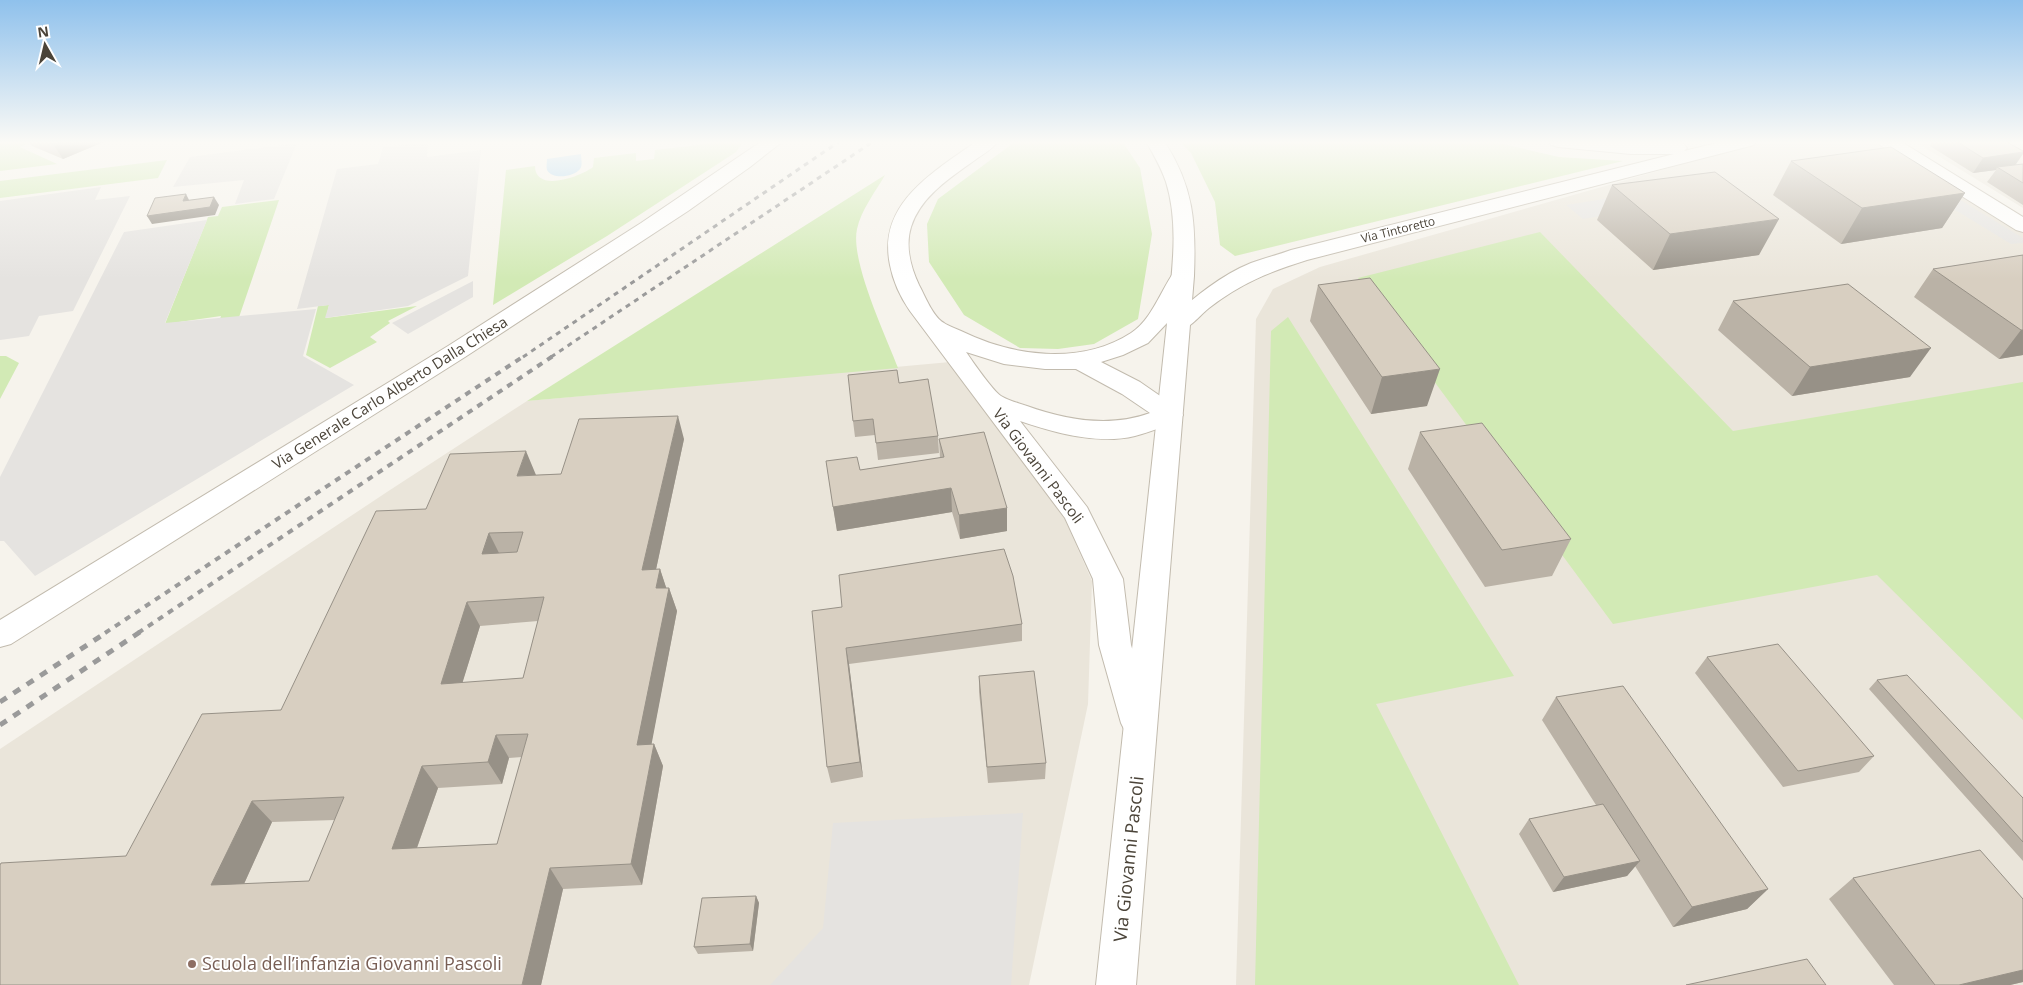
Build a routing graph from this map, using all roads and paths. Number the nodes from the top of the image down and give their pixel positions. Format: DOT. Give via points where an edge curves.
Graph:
graph roads {
  1 [pos="711,187"];
  2 [pos="930,187"];
  3 [pos="1176,187"];
  4 [pos="1569,187"];
  5 [pos="1961,187"];
  6 [pos="2023,226"];
  7 [pos="1182,277"];
  8 [pos="1180,322"];
  9 [pos="933,326"];
  10 [pos="1080,361"];
  11 [pos="989,401"];
  12 [pos="1170,415"];
  13 [pos="0,634"];
  14 [pos="1141,733"];
  15 [pos="1116,985"];
  1 -- 13 [label="street, Via Generale Carlo Alberto Dalla Chiesa" via="280,464"];
  2 -- 9 [label="street, Via Giovanni Pascoli" via="911,204 898,234 899,266 907,286"];
  3 -- 7 [label="street, Via Giovanni Pascoli" via="1185,228"];
  4 -- 8 [label="street, Via Tintoretto" via="1258,268 1233,281"];
  5 -- 6 [label="street"];
  7 -- 8 [label="street, Via Giovanni Pascoli"];
  7 -- 10 [label="street" via="1160,317 1140,338"];
  8 -- 12 [label="street, Via Giovanni Pascoli"];
  9 -- 10 [label="street" via="972,346 1004,356"];
  9 -- 11 [label="street, Via Giovanni Pascoli"];
  10 -- 12 [label="street" via="1131,388"];
  11 -- 12 [label="street, Via Giovanni Pascoli" via="1040,420 1086,431 1131,428"];
  11 -- 14 [label="street, Via Giovanni Pascoli" via="1077,514 1093,545 1108,579 1115,645"];
  12 -- 14 [label="street, Via Giovanni Pascoli"];
  14 -- 15 [label="street, Via Giovanni Pascoli"];
}
